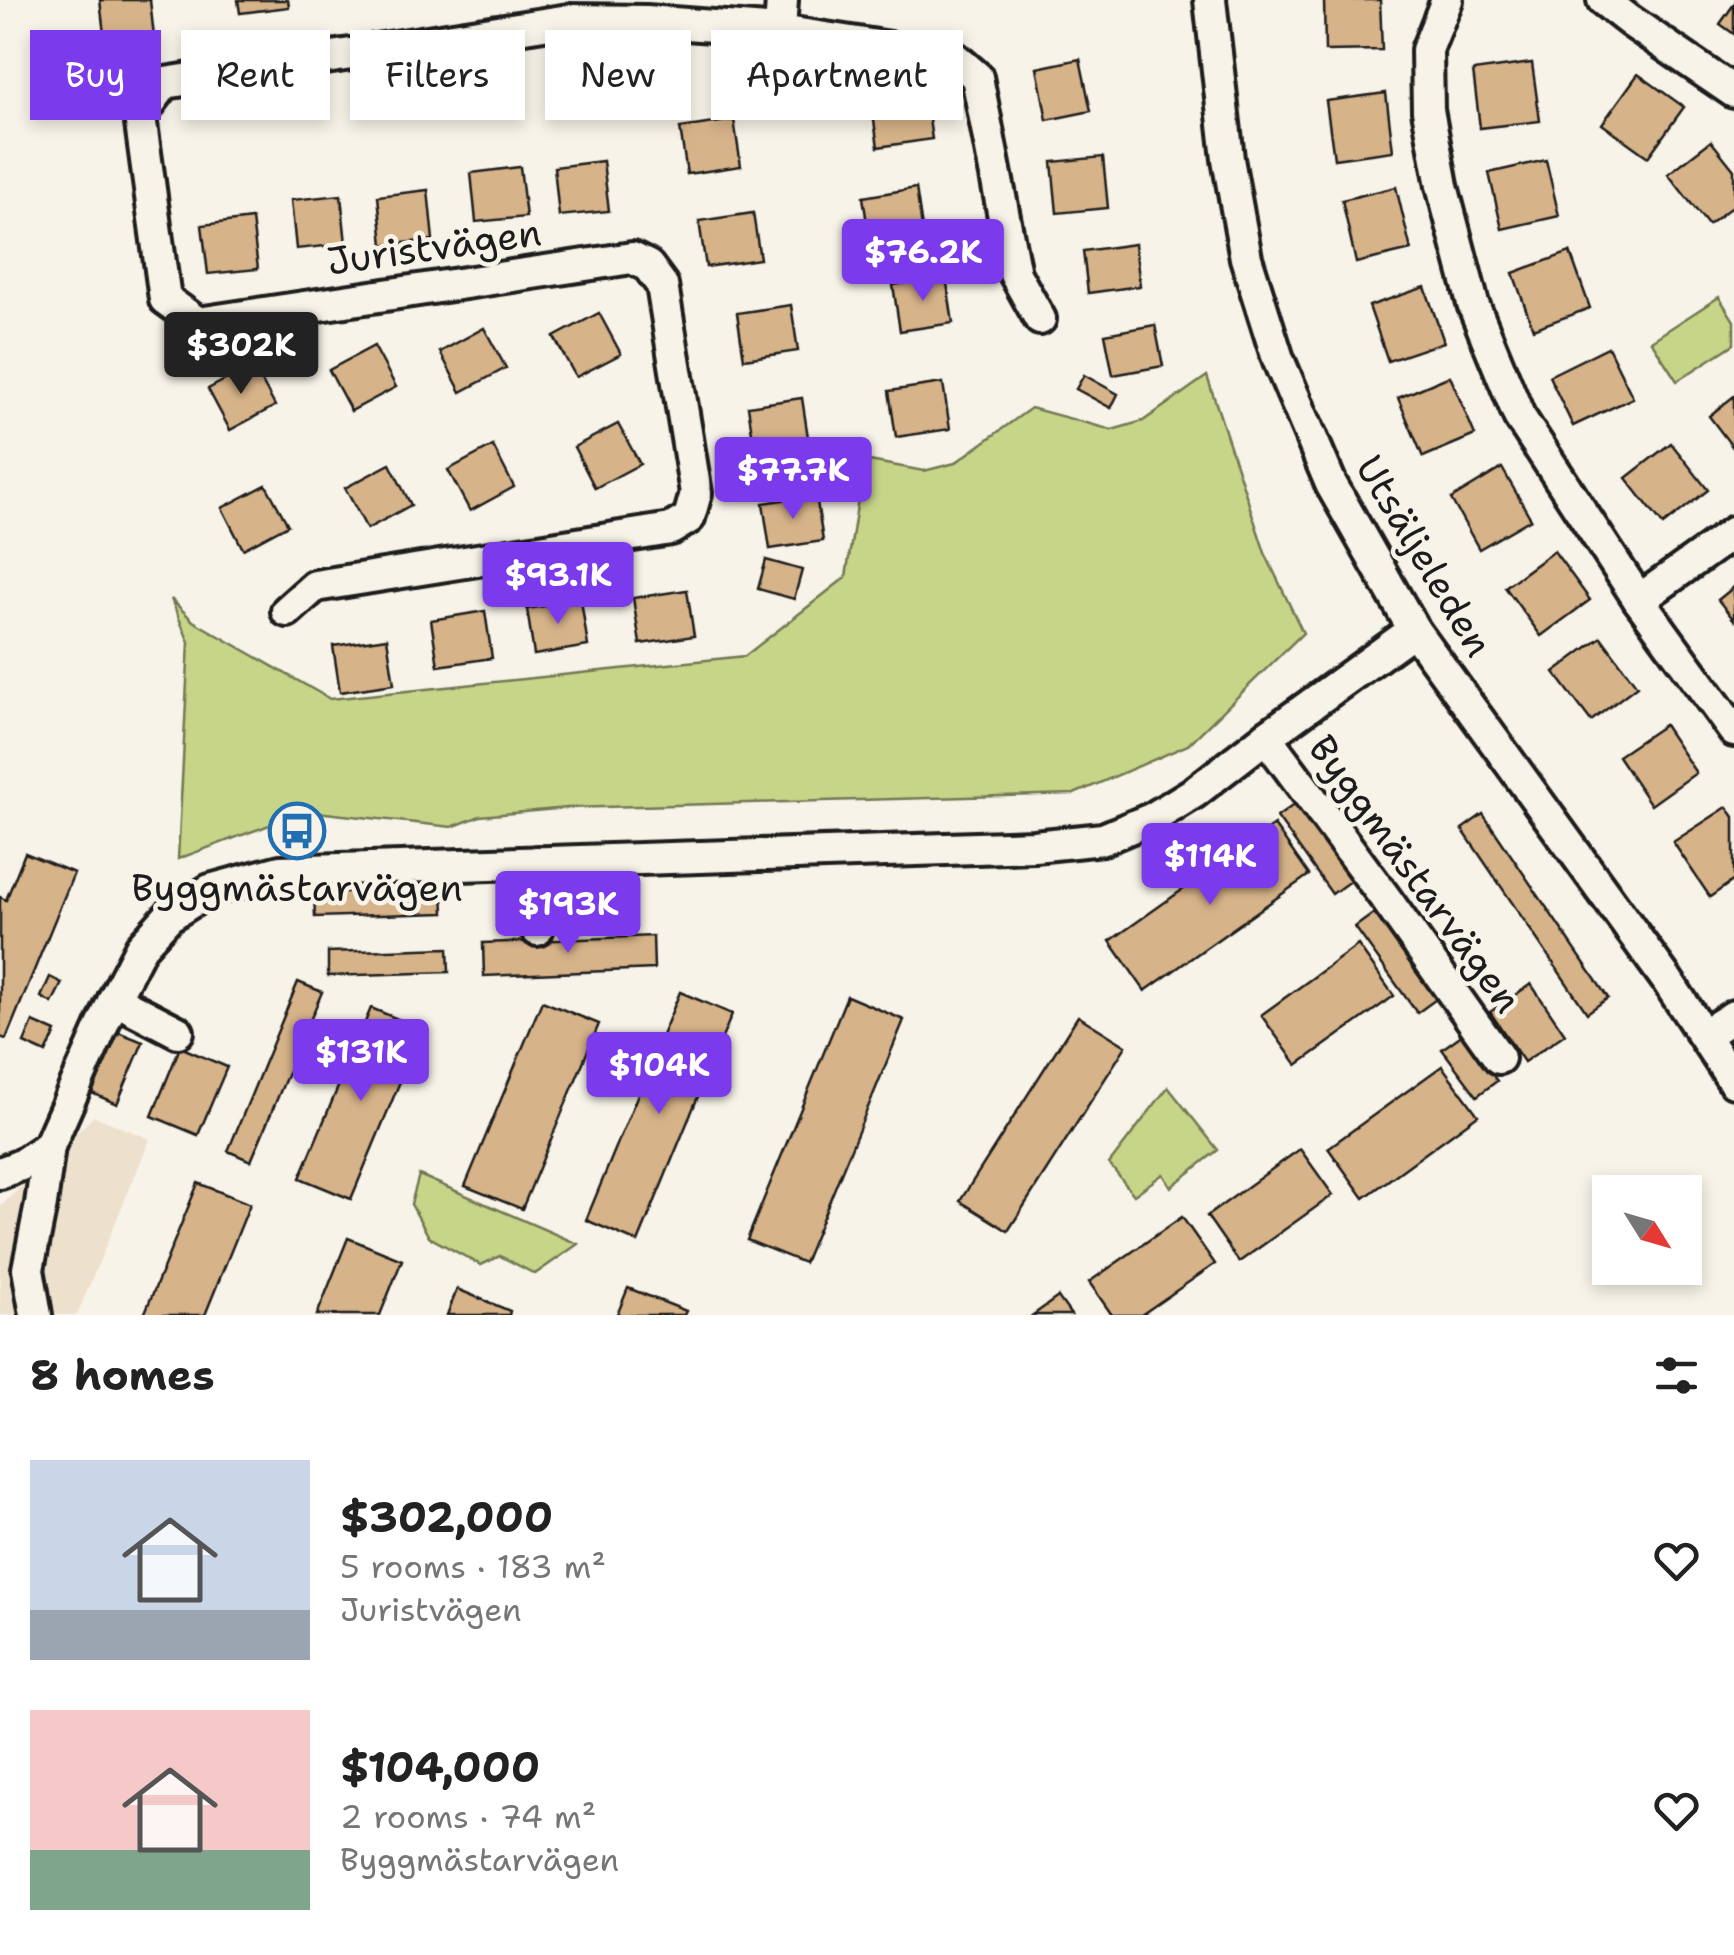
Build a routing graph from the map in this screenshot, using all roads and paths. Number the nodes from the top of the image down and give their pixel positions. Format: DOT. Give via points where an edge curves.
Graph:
graph roads {
  1 [pos="782,0"];
  2 [pos="1210,0"];
  3 [pos="1447,0"];
  4 [pos="1603,0"];
  5 [pos="767,30"];
  6 [pos="780,30"];
  7 [pos="963,65"];
  8 [pos="1734,92"];
  9 [pos="1040,319"];
  10 [pos="1734,532"];
  11 [pos="1639,600"];
  12 [pos="286,611"];
  13 [pos="1414,630"];
  14 [pos="1734,731"];
  15 [pos="1266,737"];
  16 [pos="537,862"];
  17 [pos="537,930"];
  18 [pos="114,999"];
  19 [pos="1734,1016"];
  20 [pos="178,1032"];
  21 [pos="1704,1035"];
  22 [pos="1499,1058"];
  23 [pos="1734,1082"];
  24 [pos="49,1146"];
  25 [pos="0,1172"];
  26 [pos="36,1315"];
  1 -- 6 [label="street"];
  2 -- 13 [label="street, Utsäljeleden" via="1246,258 1278,359 1330,484"];
  3 -- 11 [label="street" via="1427,50 1428,110 1473,304 1519,416"];
  4 -- 8 [label="street"];
  5 -- 12 [label="street, Juristvägen" via="569,20 165,82 140,116 165,299 198,323 632,258 662,285 696,492 688,518 671,529 315,586"];
  7 -- 9 [label="street" via="976,77 1015,274"];
  10 -- 11 [label="street"];
  11 -- 14 [label="street"];
  13 -- 15 [label="street, Byggmästarvägen"];
  13 -- 21 [label="street, Utsäljeleden"];
  15 -- 16 [label="street, Byggmästarvägen" via="1196,792 1103,839"];
  15 -- 22 [label="street, Byggmästarvägen"];
  16 -- 17 [label="street"];
  16 -- 18 [label="street, Byggmästarvägen" via="280,870 210,890 169,916 141,948"];
  18 -- 20 [label="street"];
  18 -- 24 [label="street, Byggmästarvägen"];
  19 -- 21 [label="street"];
  21 -- 23 [label="street, Utsäljeleden"];
  24 -- 25 [label="street"];
  24 -- 26 [label="street, Byggmästarvägen" via="28,1269"];
}
